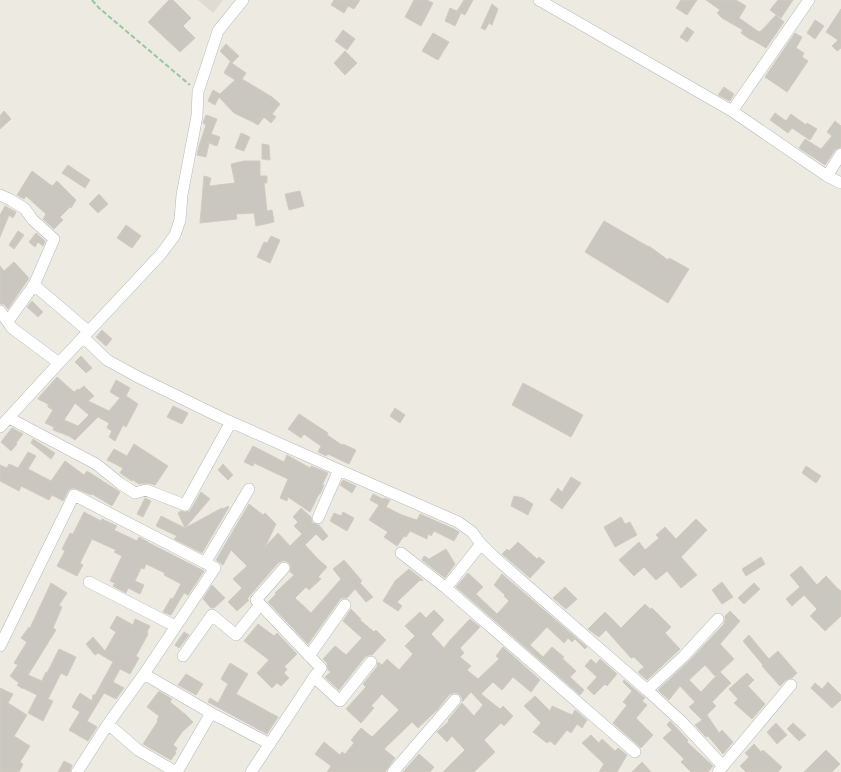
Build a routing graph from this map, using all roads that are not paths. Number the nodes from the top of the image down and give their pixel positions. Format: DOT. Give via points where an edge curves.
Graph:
graph roads {
  1 [pos="243,0"];
  2 [pos="538,0"];
  3 [pos="809,0"];
  4 [pos="732,111"];
  5 [pos="841,154"];
  6 [pos="827,176"];
  7 [pos="841,183"];
  8 [pos="0,195"];
  9 [pos="34,286"];
  10 [pos="0,311"];
  11 [pos="8,321"];
  12 [pos="86,334"];
  13 [pos="59,362"];
  14 [pos="9,418"];
  15 [pos="231,422"];
  16 [pos="0,427"];
  17 [pos="339,470"];
  18 [pos="249,489"];
  19 [pos="318,518"];
  20 [pos="480,544"];
  21 [pos="401,554"];
  22 [pos="205,563"];
  23 [pos="284,568"];
  24 [pos="89,582"];
  25 [pos="446,588"];
  26 [pos="345,605"];
  27 [pos="260,606"];
  28 [pos="718,619"];
  29 [pos="175,626"];
  30 [pos="0,646"];
  31 [pos="183,656"];
  32 [pos="309,656"];
  33 [pos="370,662"];
  34 [pos="144,674"];
  35 [pos="314,678"];
  36 [pos="791,685"];
  37 [pos="647,690"];
  38 [pos="455,700"];
  39 [pos="211,713"];
  40 [pos="108,724"];
  41 [pos="270,744"];
  42 [pos="635,752"];
  43 [pos="721,769"];
  44 [pos="77,772"];
  45 [pos="176,772"];
  46 [pos="251,772"];
  47 [pos="393,772"];
  1 -- 12 [label="street" via="218,31 198,92 197,116 175,235"];
  2 -- 4 [label="street"];
  3 -- 4 [label="street"];
  4 -- 6 [label="street"];
  5 -- 6 [label="street"];
  6 -- 7 [label="street"];
  8 -- 9 [label="street" via="25,209 54,239"];
  9 -- 11 [label="street"];
  9 -- 12 [label="street"];
  10 -- 11 [label="street"];
  11 -- 13 [label="street" via="12,328"];
  12 -- 13 [label="street"];
  12 -- 15 [label="street" via="106,360"];
  13 -- 14 [label="street"];
  14 -- 15 [label="street" via="96,464 135,493 146,490 185,504"];
  14 -- 16 [label="street"];
  15 -- 17 [label="street"];
  17 -- 19 [label="street"];
  17 -- 20 [label="street" via="458,522 472,532"];
  18 -- 22 [label="street"];
  20 -- 25 [label="street"];
  20 -- 37 [label="street"];
  21 -- 25 [label="street"];
  22 -- 29 [label="street" via="215,568"];
  22 -- 30 [label="street" via="74,495"];
  23 -- 27 [label="street" via="256,600"];
  24 -- 29 [label="street"];
  25 -- 42 [label="street"];
  26 -- 32 [label="street"];
  27 -- 31 [label="street" via="236,635 212,615"];
  27 -- 32 [label="street"];
  28 -- 37 [label="street"];
  29 -- 34 [label="street"];
  32 -- 35 [label="street" via="321,668"];
  33 -- 35 [label="street" via="340,701"];
  34 -- 39 [label="street"];
  34 -- 40 [label="street"];
  35 -- 41 [label="street"];
  36 -- 43 [label="street"];
  37 -- 43 [label="street" via="682,722"];
  38 -- 47 [label="street"];
  39 -- 41 [label="street"];
  39 -- 45 [label="street"];
  40 -- 44 [label="street"];
  40 -- 45 [label="street" via="138,750"];
  41 -- 46 [label="street"];
}
